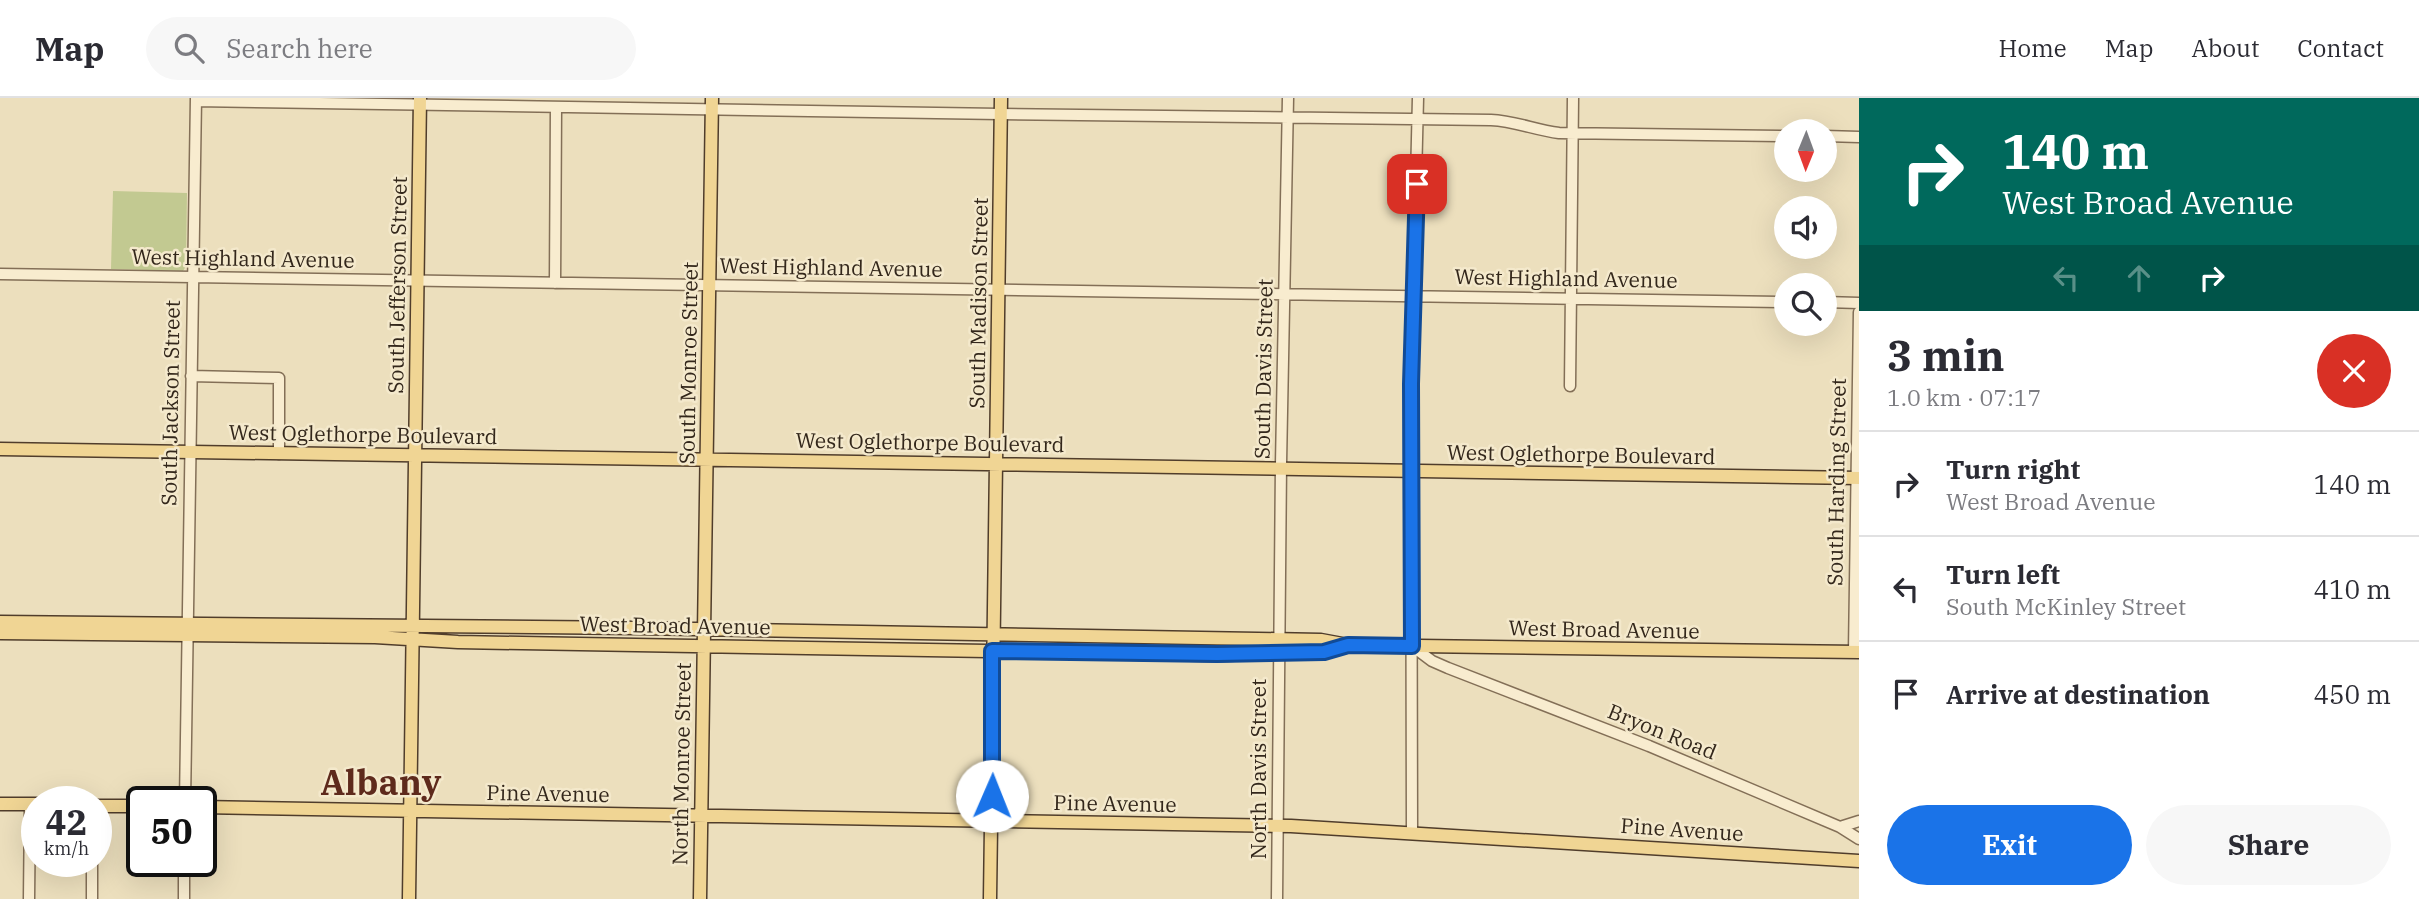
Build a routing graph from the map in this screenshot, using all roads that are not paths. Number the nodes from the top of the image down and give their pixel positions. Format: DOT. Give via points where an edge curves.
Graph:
graph roads {
  1 [pos="1000,98"];
  2 [pos="1288,98"];
  3 [pos="1418,98"];
  4 [pos="1573,98"];
  5 [pos="196,99"];
  6 [pos="420,102"];
  7 [pos="712,103"];
  8 [pos="556,107"];
  9 [pos="1000,114"];
  10 [pos="1287,118"];
  11 [pos="1418,120"];
  12 [pos="1573,133"];
  13 [pos="1774,136"];
  14 [pos="1838,136"];
  15 [pos="1859,137"];
  16 [pos="0,274"];
  17 [pos="192,278"];
  18 [pos="417,281"];
  19 [pos="555,283"];
  20 [pos="710,285"];
  21 [pos="998,290"];
  22 [pos="1284,295"];
  23 [pos="1414,296"];
  24 [pos="1571,298"];
  25 [pos="1774,302"];
  26 [pos="1837,302"];
  27 [pos="1859,303"];
  28 [pos="1859,312"];
  29 [pos="191,376"];
  30 [pos="1570,386"];
  31 [pos="0,450"];
  32 [pos="190,452"];
  33 [pos="279,454"];
  34 [pos="415,456"];
  35 [pos="707,459"];
  36 [pos="995,464"];
  37 [pos="1281,470"];
  38 [pos="1411,471"];
  39 [pos="1858,478"];
  40 [pos="0,622"];
  41 [pos="413,626"];
  42 [pos="704,629"];
  43 [pos="186,630"];
  44 [pos="0,633"];
  45 [pos="993,634"];
  46 [pos="413,640"];
  47 [pos="703,646"];
  48 [pos="1412,646"];
  49 [pos="1280,647"];
  50 [pos="1444,647"];
  51 [pos="992,651"];
  52 [pos="1857,652"];
  53 [pos="1448,668"];
  54 [pos="185,786"];
  55 [pos="0,804"];
  56 [pos="21,804"];
  57 [pos="217,807"];
  58 [pos="410,811"];
  59 [pos="701,817"];
  60 [pos="991,821"];
  61 [pos="1859,821"];
  62 [pos="1278,825"];
  63 [pos="1840,827"];
  64 [pos="1412,833"];
  65 [pos="1859,839"];
  66 [pos="1859,861"];
  67 [pos="30,877"];
  68 [pos="92,877"];
  69 [pos="184,877"];
  70 [pos="29,899"];
  71 [pos="92,899"];
  72 [pos="184,899"];
  73 [pos="409,899"];
  74 [pos="700,899"];
  75 [pos="990,899"];
  76 [pos="1277,899"];
  1 -- 9 [label="main road, South Madison Street"];
  2 -- 10 [label="street, South Davis Street"];
  3 -- 11 [label="street"];
  4 -- 12 [label="street"];
  5 -- 6 [label="street"];
  5 -- 17 [label="street, South Jackson Street"];
  6 -- 8 [label="street"];
  6 -- 18 [label="main road, South Jefferson Street"];
  7 -- 8 [label="street"];
  7 -- 9 [label="street"];
  7 -- 20 [label="main road, South Monroe Street"];
  8 -- 19 [label="street"];
  9 -- 10 [label="street"];
  9 -- 21 [label="main road, South Madison Street"];
  10 -- 11 [label="street"];
  10 -- 22 [label="street, South Davis Street"];
  11 -- 12 [label="street" via="1509,121 1545,132"];
  11 -- 23 [label="street"];
  12 -- 13 [label="street"];
  12 -- 24 [label="street"];
  14 -- 15 [label="street"];
  16 -- 17 [label="street, West Highland Avenue"];
  17 -- 18 [label="street, West Highland Avenue"];
  17 -- 29 [label="street, South Jackson Street"];
  18 -- 19 [label="street, West Highland Avenue"];
  18 -- 34 [label="main road, South Jefferson Street"];
  19 -- 20 [label="street, West Highland Avenue"];
  20 -- 21 [label="street, West Highland Avenue"];
  20 -- 35 [label="main road, South Monroe Street"];
  21 -- 22 [label="street, West Highland Avenue"];
  21 -- 36 [label="main road, South Madison Street"];
  22 -- 23 [label="street, West Highland Avenue"];
  22 -- 37 [label="street, South Davis Street"];
  23 -- 24 [label="street, West Highland Avenue"];
  23 -- 38 [label="street"];
  24 -- 25 [label="street, West Highland Avenue"];
  24 -- 30 [label="street"];
  26 -- 27 [label="street"];
  28 -- 39 [label="street, South Harding Street"];
  29 -- 32 [label="street, South Jackson Street"];
  29 -- 33 [label="street" via="279,378"];
  31 -- 32 [label="main road, West Oglethorpe Boulevard"];
  32 -- 33 [label="main road, West Oglethorpe Boulevard"];
  32 -- 43 [label="street, South Jackson Street"];
  33 -- 34 [label="main road, West Oglethorpe Boulevard"];
  34 -- 35 [label="main road, West Oglethorpe Boulevard"];
  34 -- 41 [label="main road, South Jefferson Street"];
  35 -- 36 [label="main road, West Oglethorpe Boulevard"];
  35 -- 42 [label="main road, South Monroe Street"];
  36 -- 37 [label="main road, West Oglethorpe Boulevard"];
  36 -- 45 [label="main road, South Madison Street"];
  37 -- 38 [label="main road, West Oglethorpe Boulevard"];
  37 -- 49 [label="street, South Davis Street"];
  38 -- 39 [label="main road, West Oglethorpe Boulevard"];
  38 -- 48 [label="street"];
  39 -- 52 [label="street, South Harding Street"];
  40 -- 43 [label="main road, West Broad Avenue"];
  41 -- 42 [label="main road, West Broad Avenue"];
  41 -- 43 [label="main road, West Broad Avenue"];
  41 -- 46 [label="main road, South Jefferson Street"];
  42 -- 45 [label="main road, West Broad Avenue"];
  42 -- 47 [label="main road, North Monroe Street"];
  43 -- 44 [label="main road, West Broad Avenue"];
  43 -- 46 [label="main road, West Broad Avenue"];
  43 -- 54 [label="street, South Jackson Street"];
  45 -- 49 [label="main road, West Broad Avenue"];
  45 -- 51 [label="main road, South Madison Street"];
  46 -- 47 [label="main road, West Broad Avenue"];
  46 -- 58 [label="main road, South Jefferson Street"];
  47 -- 51 [label="main road, West Broad Avenue"];
  47 -- 59 [label="main road, North Monroe Street"];
  48 -- 49 [label="main road, West Broad Avenue" via="1321,640"];
  48 -- 50 [label="main road, West Broad Avenue"];
  48 -- 53 [label="street, Bryon Road"];
  48 -- 64 [label="street"];
  49 -- 51 [label="main road, West Broad Avenue"];
  49 -- 62 [label="street, North Davis Street"];
  50 -- 52 [label="main road, West Broad Avenue"];
  50 -- 53 [label="street"];
  51 -- 60 [label="main road, South Madison Street"];
  53 -- 63 [label="street, Bryon Road"];
  55 -- 56 [label="main road"];
  57 -- 58 [label="main road, Pine Avenue"];
  58 -- 59 [label="main road, Pine Avenue"];
  58 -- 73 [label="main road, South Jefferson Street"];
  59 -- 60 [label="main road, Pine Avenue"];
  59 -- 74 [label="main road, North Monroe Street"];
  60 -- 62 [label="main road, Pine Avenue"];
  60 -- 75 [label="main road, South Madison Street"];
  61 -- 63 [label="street"];
  62 -- 64 [label="main road, Pine Avenue"];
  62 -- 76 [label="street, North Davis Street"];
  63 -- 65 [label="street, Bryon Road"];
  64 -- 66 [label="main road, Pine Avenue"];
  67 -- 70 [label="street"];
  68 -- 71 [label="street"];
  69 -- 72 [label="street"];
}
